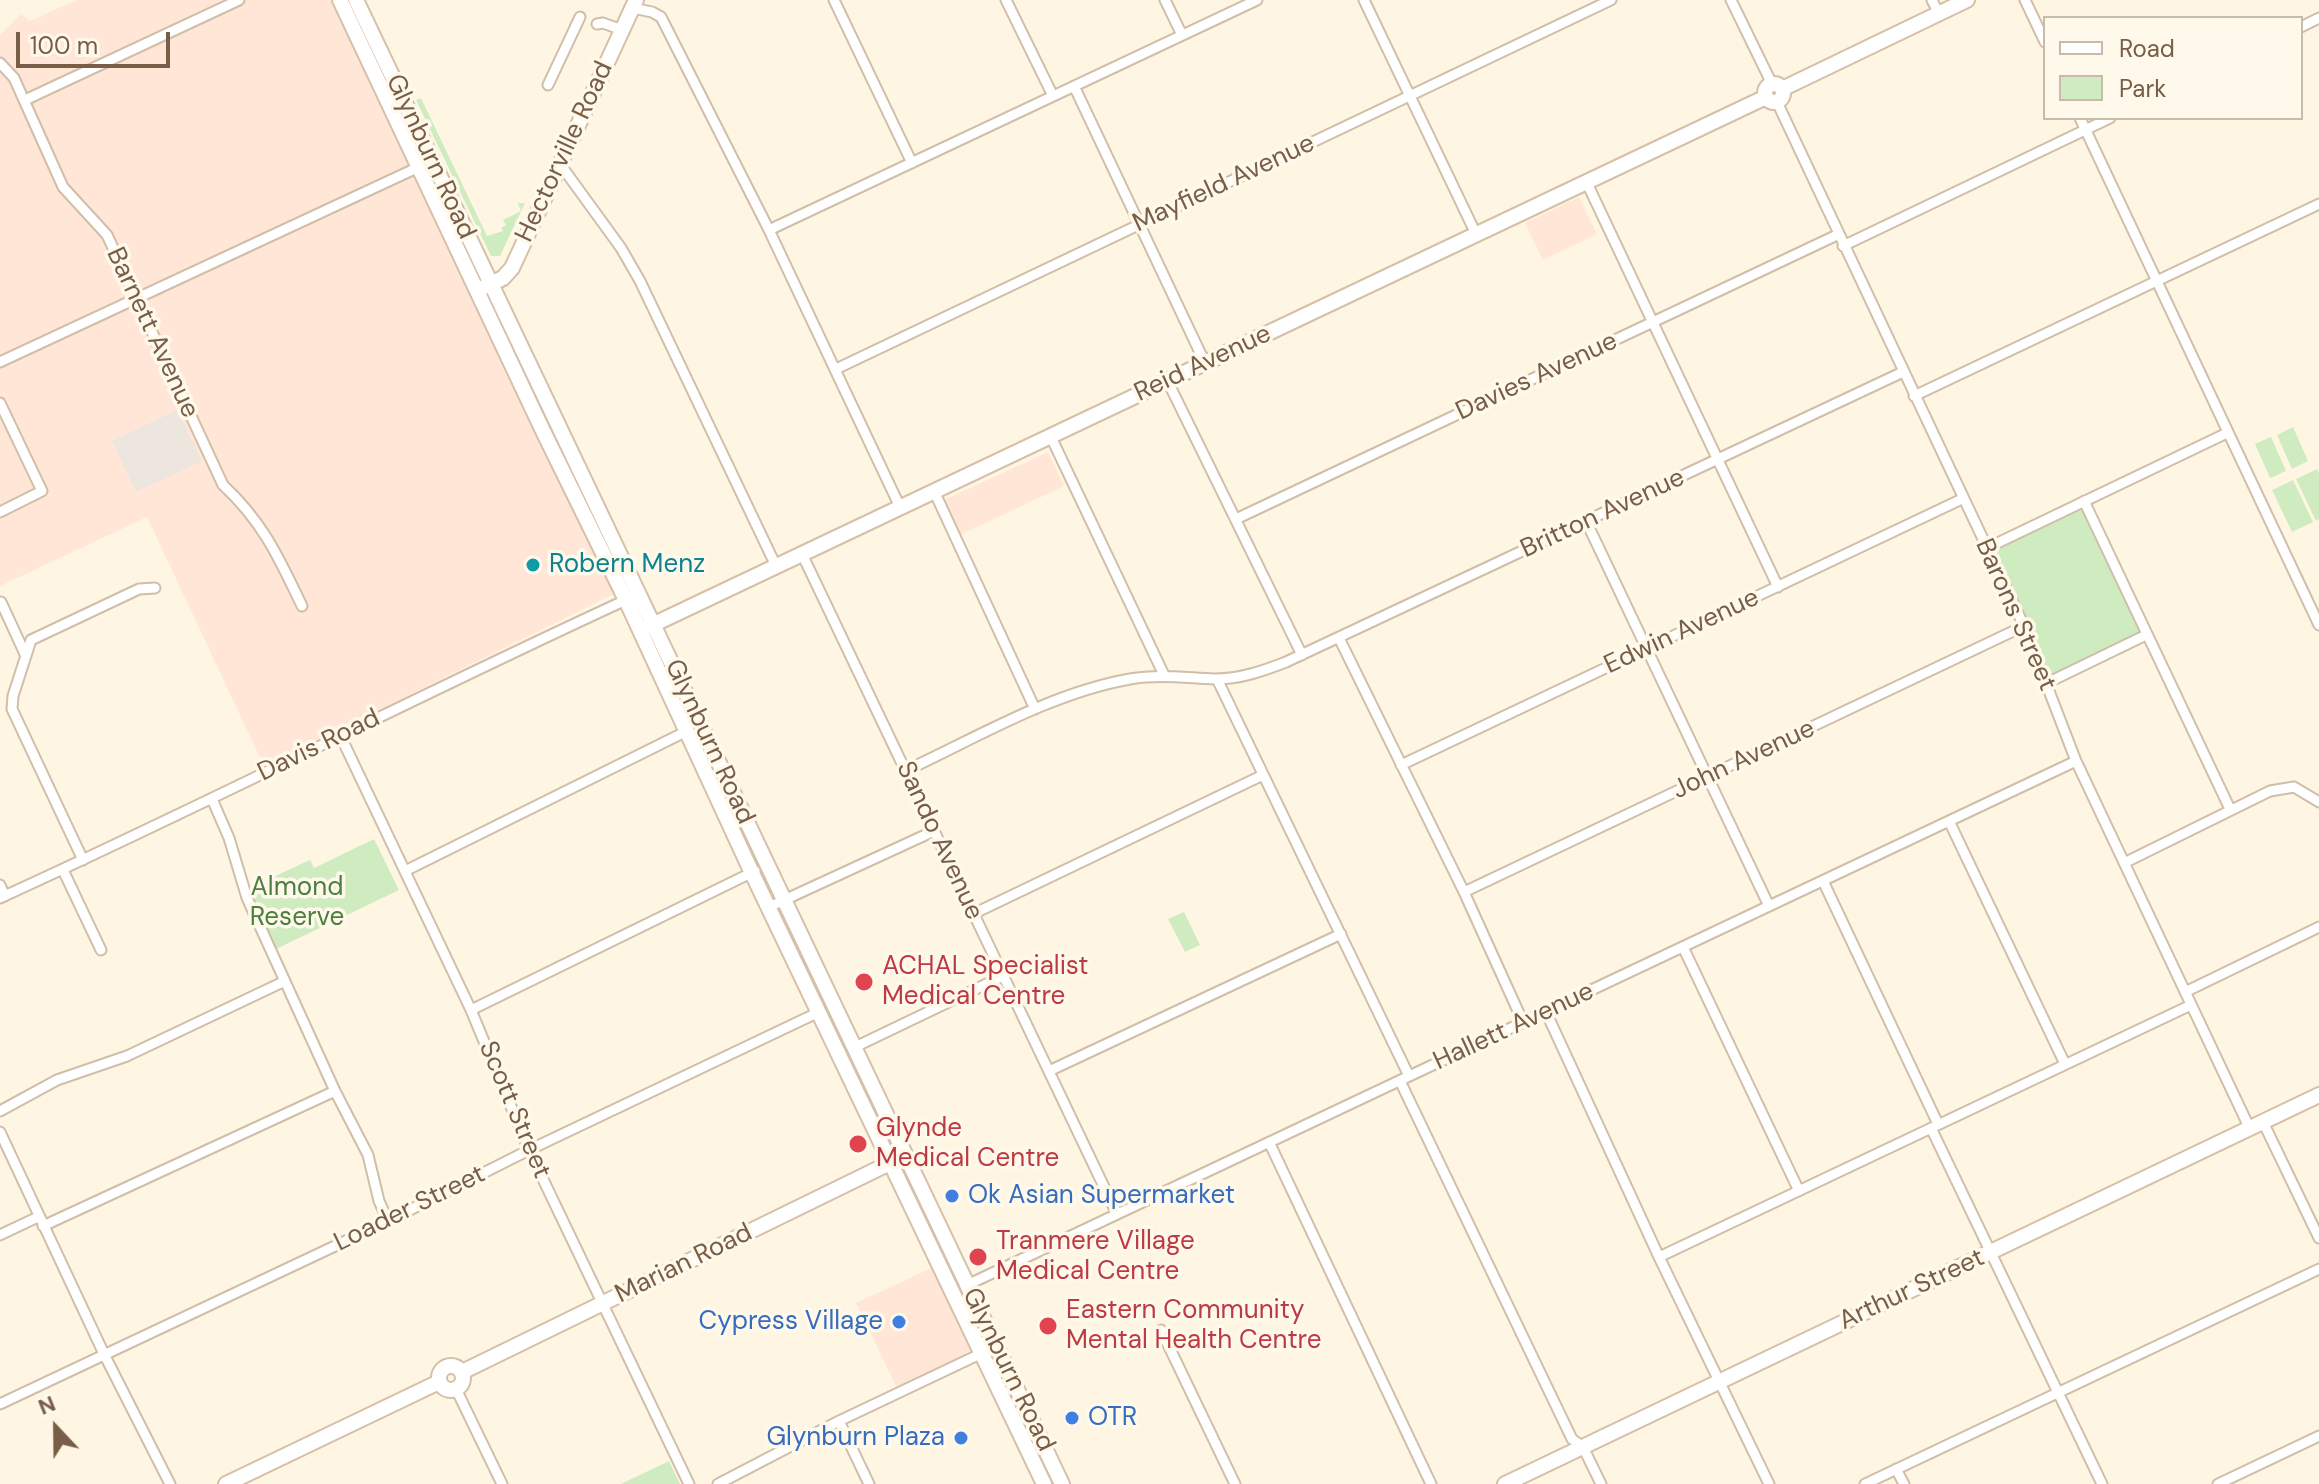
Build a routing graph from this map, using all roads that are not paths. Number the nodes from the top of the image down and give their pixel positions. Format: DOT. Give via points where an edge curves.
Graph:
graph roads {
  1 [pos="239,0"];
  2 [pos="340,0"];
  3 [pos="356,0"];
  4 [pos="834,0"];
  5 [pos="1006,0"];
  6 [pos="1165,0"];
  7 [pos="1257,0"];
  8 [pos="1364,0"];
  9 [pos="1611,0"];
  10 [pos="1731,0"];
  11 [pos="1967,0"];
  12 [pos="2025,0"];
  13 [pos="634,4"];
  14 [pos="1935,7"];
  15 [pos="580,17"];
  16 [pos="1182,35"];
  17 [pos="2043,38"];
  18 [pos="0,63"];
  19 [pos="548,85"];
  20 [pos="1074,86"];
  21 [pos="1774,93"];
  22 [pos="1053,96"];
  23 [pos="1409,96"];
  24 [pos="25,100"];
  25 [pos="2081,120"];
  26 [pos="2106,120"];
  27 [pos="2086,130"];
  28 [pos="912,163"];
  29 [pos="426,164"];
  30 [pos="560,164"];
  31 [pos="1586,181"];
  32 [pos="2319,204"];
  33 [pos="1140,224"];
  34 [pos="769,230"];
  35 [pos="1476,234"];
  36 [pos="1837,235"];
  37 [pos="1843,246"];
  38 [pos="2157,280"];
  39 [pos="485,287"];
  40 [pos="137,298"];
  41 [pos="1652,323"];
  42 [pos="0,362"];
  43 [pos="1205,363"];
  44 [pos="836,369"];
  45 [pos="1903,372"];
  46 [pos="1167,380"];
  47 [pos="1914,396"];
  48 [pos="0,403"];
  49 [pos="2227,433"];
  50 [pos="1051,437"];
  51 [pos="1716,460"];
  52 [pos="934,491"];
  53 [pos="1962,499"];
  54 [pos="2084,501"];
  55 [pos="900,507"];
  56 [pos="0,512"];
  57 [pos="1236,519"];
  58 [pos="1586,521"];
  59 [pos="1987,548"];
  60 [pos="802,554"];
  61 [pos="776,566"];
  62 [pos="1778,587"];
  63 [pos="155,588"];
  64 [pos="632,597"];
  65 [pos="1,602"];
  66 [pos="302,606"];
  67 [pos="2319,625"];
  68 [pos="2024,626"];
  69 [pos="647,628"];
  70 [pos="2146,635"];
  71 [pos="1339,638"];
  72 [pos="1646,649"];
  73 [pos="25,654"];
  74 [pos="1302,655"];
  75 [pos="1164,675"];
  76 [pos="1217,679"];
  77 [pos="2047,683"];
  78 [pos="1035,709"];
  79 [pos="700,724"];
  80 [pos="686,731"];
  81 [pos="340,735"];
  82 [pos="2076,761"];
  83 [pos="1401,765"];
  84 [pos="905,771"];
  85 [pos="1263,775"];
  86 [pos="1707,777"];
  87 [pos="212,799"];
  88 [pos="2319,802"];
  89 [pos="2230,809"];
  90 [pos="1949,821"];
  91 [pos="934,831"];
  92 [pos="83,860"];
  93 [pos="2124,863"];
  94 [pos="766,865"];
  95 [pos="63,870"];
  96 [pos="405,871"];
  97 [pos="752,873"];
  98 [pos="1823,881"];
  99 [pos="0,885"];
  100 [pos="1464,892"];
  101 [pos="3,897"];
  102 [pos="784,899"];
  103 [pos="1769,906"];
  104 [pos="769,907"];
  105 [pos="973,914"];
  106 [pos="2319,927"];
  107 [pos="1341,934"];
  108 [pos="1683,947"];
  109 [pos="101,950"];
  110 [pos="1003,976"];
  111 [pos="285,981"];
  112 [pos="2185,992"];
  113 [pos="2191,1005"];
  114 [pos="471,1010"];
  115 [pos="819,1012"];
  116 [pos="1546,1012"];
  117 [pos="1523,1022"];
  118 [pos="853,1048"];
  119 [pos="2065,1064"];
  120 [pos="1049,1071"];
  121 [pos="1404,1078"];
  122 [pos="335,1091"];
  123 [pos="2319,1095"];
  124 [pos="0,1111"];
  125 [pos="1935,1126"];
  126 [pos="2257,1126"];
  127 [pos="0,1132"];
  128 [pos="1269,1142"];
  129 [pos="529,1150"];
  130 [pos="906,1156"];
  131 [pos="890,1163"];
  132 [pos="1799,1191"];
  133 [pos="1117,1214"];
  134 [pos="388,1221"];
  135 [pos="41,1222"];
  136 [pos="2316,1224"];
  137 [pos="0,1235"];
  138 [pos="2319,1238"];
  139 [pos="1992,1253"];
  140 [pos="1659,1257"];
  141 [pos="2319,1269"];
  142 [pos="967,1285"];
  143 [pos="953,1292"];
  144 [pos="602,1303"];
  145 [pos="1161,1330"];
  146 [pos="997,1346"];
  147 [pos="982,1353"];
  148 [pos="104,1354"];
  149 [pos="462,1372"];
  150 [pos="439,1382"];
  151 [pos="1014,1382"];
  152 [pos="1719,1382"];
  153 [pos="456,1389"];
  154 [pos="2057,1392"];
  155 [pos="0,1404"];
  156 [pos="839,1421"];
  157 [pos="1016,1424"];
  158 [pos="2319,1436"];
  159 [pos="1583,1447"];
  160 [pos="1896,1469"];
  161 [pos="170,1484"];
  162 [pos="227,1484"];
  163 [pos="502,1484"];
  164 [pos="689,1484"];
  165 [pos="718,1484"];
  166 [pos="869,1484"];
  167 [pos="1044,1484"];
  168 [pos="1062,1484"];
  169 [pos="1235,1484"];
  170 [pos="1431,1484"];
  171 [pos="1505,1484"];
  172 [pos="1601,1484"];
  173 [pos="1769,1484"];
  174 [pos="1865,1484"];
  175 [pos="1904,1484"];
  176 [pos="2102,1484"];
  177 [pos="2218,1484"];
  1 -- 24 [label="street"];
  2 -- 29 [label="street, Glynburn Road"];
  3 -- 29 [label="street, Glynburn Road"];
  4 -- 28 [label="street"];
  5 -- 22 [label="street"];
  6 -- 16 [label="street"];
  7 -- 16 [label="street"];
  8 -- 23 [label="street"];
  9 -- 23 [label="street, Mayfield Avenue"];
  10 -- 21 [label="street, Barons Street"];
  11 -- 14 [label="street, Reid Avenue"];
  12 -- 17 [label="street"];
  13 -- 30 [label="street, Hectorville Road"];
  13 -- 34 [label="street" via="654,7 661,17"];
  14 -- 21 [label="street, Reid Avenue"];
  15 -- 19 [label="street"];
  16 -- 20 [label="street"];
  18 -- 24 [label="street, Barnett Avenue"];
  20 -- 22 [label="street"];
  20 -- 33 [label="street"];
  21 -- 31 [label="street, Reid Avenue"];
  21 -- 36 [label="street, Barons Street"];
  22 -- 28 [label="street"];
  23 -- 33 [label="street, Mayfield Avenue"];
  23 -- 35 [label="street"];
  24 -- 40 [label="street, Barnett Avenue" via="63,187 107,235"];
  25 -- 27 [label="street"];
  26 -- 27 [label="street"];
  27 -- 37 [label="street"];
  27 -- 38 [label="street"];
  28 -- 34 [label="street"];
  29 -- 39 [label="street, Glynburn Road"];
  29 -- 40 [label="street"];
  30 -- 39 [label="street, Hectorville Road" via="512,268"];
  30 -- 61 [label="street" via="640,281"];
  31 -- 35 [label="street, Reid Avenue"];
  31 -- 41 [label="street"];
  32 -- 38 [label="street"];
  33 -- 43 [label="street"];
  33 -- 44 [label="street, Mayfield Avenue"];
  34 -- 44 [label="street"];
  35 -- 43 [label="street, Reid Avenue"];
  36 -- 37 [label="street, Barons Street"];
  36 -- 41 [label="street, Davies Avenue"];
  37 -- 45 [label="street, Barons Street"];
  38 -- 47 [label="street"];
  38 -- 49 [label="street"];
  39 -- 64 [label="street, Glynburn Road"];
  40 -- 42 [label="street"];
  40 -- 66 [label="street, Barnett Avenue" via="223,485 248,509 273,546"];
  41 -- 51 [label="street"];
  41 -- 57 [label="street, Davies Avenue"];
  43 -- 46 [label="street, Reid Avenue"];
  44 -- 55 [label="street"];
  45 -- 47 [label="street, Barons Street"];
  45 -- 51 [label="street, Britton Avenue"];
  46 -- 50 [label="street, Reid Avenue"];
  46 -- 57 [label="street"];
  47 -- 53 [label="street, Barons Street"];
  48 -- 56 [label="street" via="42,491"];
  49 -- 54 [label="street"];
  49 -- 67 [label="street"];
  50 -- 52 [label="street, Reid Avenue"];
  50 -- 75 [label="street"];
  51 -- 58 [label="street, Britton Avenue"];
  51 -- 62 [label="street"];
  52 -- 55 [label="street, Reid Avenue"];
  52 -- 78 [label="street"];
  53 -- 59 [label="street, Barons Street"];
  53 -- 62 [label="street, Edwin Avenue"];
  54 -- 59 [label="street"];
  54 -- 70 [label="street"];
  55 -- 60 [label="street, Reid Avenue"];
  57 -- 74 [label="street"];
  58 -- 71 [label="street, Britton Avenue"];
  58 -- 72 [label="street"];
  59 -- 68 [label="street, Barons Street"];
  60 -- 61 [label="street, Reid Avenue"];
  60 -- 84 [label="street, Sando Avenue"];
  61 -- 69 [label="street, Reid Avenue"];
  62 -- 72 [label="street, Edwin Avenue"];
  63 -- 73 [label="street" via="139,589 36,636"];
  64 -- 69 [label="street, Glynburn Road"];
  64 -- 81 [label="street, Davis Road"];
  65 -- 73 [label="street"];
  68 -- 77 [label="street, Barons Street"];
  68 -- 86 [label="street, John Avenue"];
  69 -- 79 [label="street, Glynburn Road"];
  69 -- 80 [label="street, Glynburn Road"];
  70 -- 77 [label="street"];
  70 -- 89 [label="street"];
  71 -- 74 [label="street, Britton Avenue"];
  71 -- 83 [label="street"];
  72 -- 83 [label="street, Edwin Avenue"];
  72 -- 86 [label="street"];
  73 -- 92 [label="street" via="12,707"];
  74 -- 76 [label="street, Britton Avenue" via="1264,671"];
  75 -- 76 [label="street, Britton Avenue"];
  75 -- 78 [label="street, Britton Avenue" via="1083,690"];
  76 -- 85 [label="street"];
  77 -- 82 [label="street, Barons Street"];
  78 -- 84 [label="street, Britton Avenue"];
  79 -- 80 [label="street"];
  79 -- 94 [label="street, Glynburn Road"];
  80 -- 96 [label="street"];
  80 -- 97 [label="street, Glynburn Road"];
  81 -- 87 [label="street, Davis Road"];
  81 -- 96 [label="street, Scott Street"];
  82 -- 90 [label="street, Hallett Avenue"];
  82 -- 93 [label="street, Barons Street"];
  83 -- 100 [label="street"];
  84 -- 91 [label="street, Sando Avenue"];
  85 -- 105 [label="street"];
  85 -- 107 [label="street"];
  86 -- 100 [label="street, John Avenue"];
  86 -- 103 [label="street"];
  87 -- 92 [label="street, Davis Road"];
  87 -- 111 [label="street" via="247,898"];
  88 -- 89 [label="street" via="2301,789 2283,787"];
  89 -- 93 [label="street"];
  90 -- 98 [label="street, Hallett Avenue"];
  90 -- 119 [label="street"];
  91 -- 102 [label="street"];
  91 -- 105 [label="street, Sando Avenue"];
  92 -- 95 [label="street, Davis Road"];
  93 -- 112 [label="street, Barons Street"];
  94 -- 97 [label="street"];
  94 -- 102 [label="street, Glynburn Road"];
  95 -- 101 [label="street, Davis Road"];
  95 -- 109 [label="street"];
  96 -- 114 [label="street, Scott Street"];
  97 -- 104 [label="street, Glynburn Road"];
  97 -- 114 [label="street"];
  98 -- 103 [label="street, Hallett Avenue"];
  98 -- 125 [label="street"];
  99 -- 101 [label="street"];
  100 -- 117 [label="street"];
  102 -- 104 [label="street"];
  102 -- 118 [label="street, Glynburn Road"];
  103 -- 108 [label="street, Hallett Avenue"];
  104 -- 115 [label="street, Glynburn Road"];
  105 -- 110 [label="street, Sando Avenue"];
  106 -- 112 [label="street"];
  107 -- 120 [label="street"];
  107 -- 121 [label="street"];
  108 -- 116 [label="street, Hallett Avenue"];
  108 -- 132 [label="street"];
  110 -- 118 [label="street"];
  110 -- 120 [label="street, Sando Avenue"];
  111 -- 122 [label="street"];
  111 -- 124 [label="street" via="127,1056 57,1080"];
  112 -- 113 [label="street, Barons Street"];
  113 -- 119 [label="street"];
  113 -- 126 [label="street, Barons Street"];
  114 -- 129 [label="street, Scott Street"];
  115 -- 129 [label="street, Loader Street"];
  115 -- 131 [label="street, Glynburn Road"];
  116 -- 117 [label="street, Hallett Avenue"];
  116 -- 140 [label="street"];
  117 -- 121 [label="street, Hallett Avenue"];
  118 -- 130 [label="street, Glynburn Road"];
  119 -- 125 [label="street"];
  120 -- 133 [label="street, Sando Avenue"];
  121 -- 128 [label="street, Hallett Avenue"];
  121 -- 159 [label="street" via="1572,1439"];
  122 -- 134 [label="street" via="368,1155"];
  122 -- 135 [label="street"];
  123 -- 126 [label="street, Arthur Street"];
  125 -- 132 [label="street"];
  125 -- 139 [label="street"];
  126 -- 136 [label="street, Barons Street"];
  126 -- 139 [label="street, Arthur Street"];
  127 -- 135 [label="street"];
  128 -- 133 [label="street, Hallett Avenue"];
  128 -- 170 [label="street"];
  129 -- 134 [label="street, Loader Street"];
  129 -- 144 [label="street, Scott Street"];
  130 -- 131 [label="street, Marian Road"];
  130 -- 142 [label="street, Glynburn Road"];
  131 -- 143 [label="street, Glynburn Road"];
  131 -- 144 [label="street, Marian Road"];
  132 -- 140 [label="street"];
  133 -- 142 [label="street, Hallett Avenue"];
  134 -- 148 [label="street, Loader Street"];
  135 -- 137 [label="street"];
  135 -- 148 [label="street"];
  136 -- 138 [label="street, Barons Street"];
  139 -- 152 [label="street, Arthur Street"];
  139 -- 154 [label="street"];
  140 -- 152 [label="street"];
  141 -- 154 [label="street"];
  142 -- 143 [label="street, Hallett Avenue"];
  142 -- 146 [label="street, Glynburn Road"];
  143 -- 147 [label="street, Glynburn Road"];
  144 -- 149 [label="street, Marian Road"];
  144 -- 164 [label="street, Scott Street"];
  145 -- 169 [label="street"];
  146 -- 147 [label="street"];
  146 -- 151 [label="street, Glynburn Road"];
  147 -- 156 [label="street"];
  147 -- 157 [label="street, Glynburn Road"];
  148 -- 155 [label="street, Loader Street"];
  148 -- 161 [label="street"];
  149 -- 150 [label="street" via="449,1365 439,1373"];
  149 -- 153 [label="street" via="463,1383"];
  150 -- 153 [label="street"];
  150 -- 162 [label="street"];
  151 -- 157 [label="street" via="1010,1393"];
  151 -- 168 [label="street, Glynburn Road"];
  152 -- 159 [label="street, Arthur Street"];
  152 -- 173 [label="street"];
  153 -- 163 [label="street"];
  154 -- 160 [label="street"];
  154 -- 176 [label="street"];
  156 -- 165 [label="street"];
  156 -- 166 [label="street"];
  157 -- 167 [label="street, Glynburn Road"];
  158 -- 177 [label="street"];
  159 -- 171 [label="street, Arthur Street"];
  159 -- 172 [label="street"];
  160 -- 174 [label="street"];
  160 -- 175 [label="street"];
}
